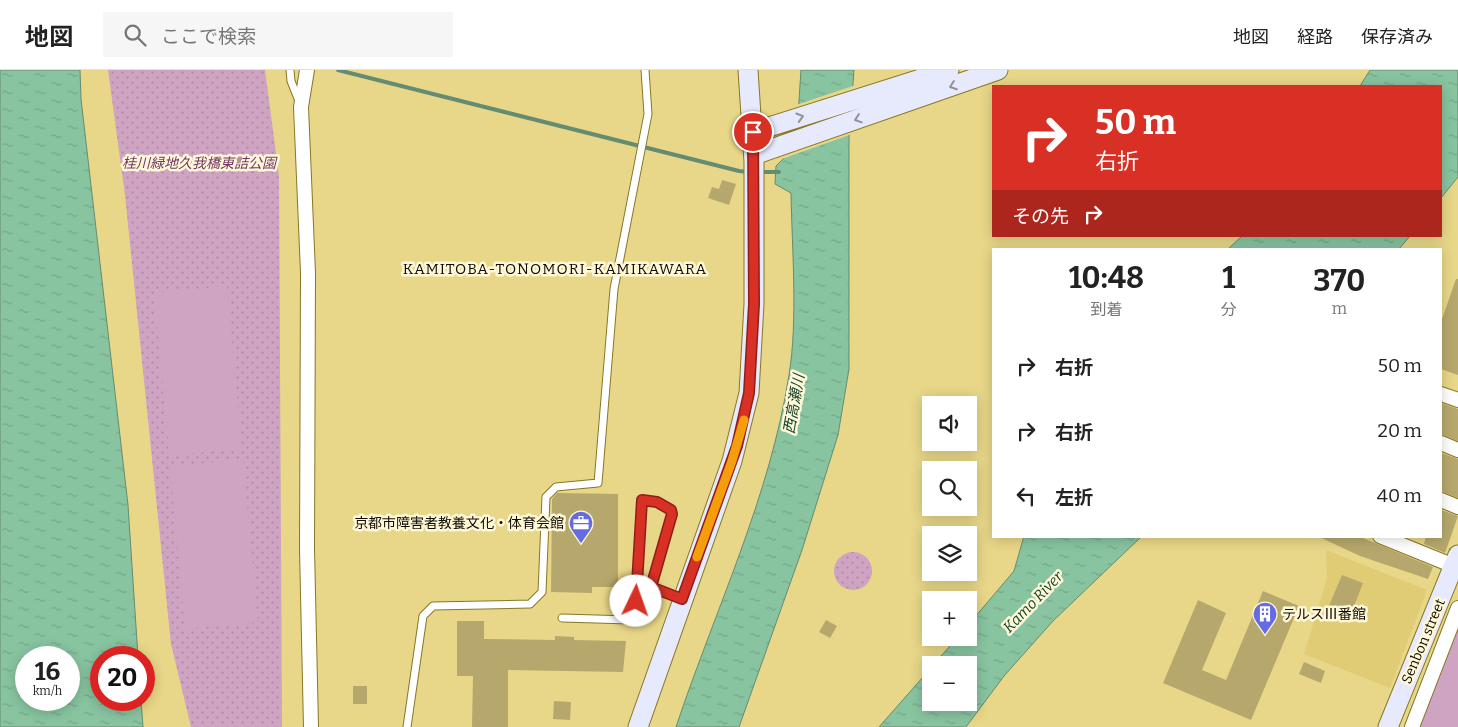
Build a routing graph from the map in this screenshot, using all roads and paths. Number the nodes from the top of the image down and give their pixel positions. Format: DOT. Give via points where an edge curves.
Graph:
graph roads {
  1 [pos="290,70"];
  2 [pos="308,70"];
  3 [pos="645,70"];
  4 [pos="748,70"];
  5 [pos="949,70"];
  6 [pos="998,70"];
  7 [pos="902,95"];
  8 [pos="301,107"];
  9 [pos="753,132"];
  10 [pos="754,155"];
  11 [pos="1442,394"];
  12 [pos="1458,400"];
  13 [pos="1442,443"];
  14 [pos="1458,450"];
  15 [pos="1442,500"];
  16 [pos="1458,507"];
  17 [pos="1386,538"];
  18 [pos="1456,561"];
  19 [pos="682,599"];
  20 [pos="1458,608"];
  21 [pos="562,618"];
  22 [pos="310,727"];
  23 [pos="407,727"];
  24 [pos="638,727"];
  25 [pos="1388,727"];
  26 [pos="1412,727"];
  1 -- 8 [label="lane"];
  2 -- 8 [label="street"];
  3 -- 23 [label="lane" via="648,114 614,289 598,483 556,487 546,498 542,592 530,604 433,606 423,616"];
  4 -- 9 [label="street"];
  5 -- 7 [label="street"];
  6 -- 7 [label="street, one-way"];
  9 -- 7 [label="street, one-way"];
  7 -- 10 [label="street, one-way"];
  8 -- 22 [label="street" via="308,273"];
  9 -- 10 [label="street"];
  10 -- 19 [label="street" via="754,304 749,393 734,454"];
  11 -- 12 [label="street"];
  13 -- 14 [label="street"];
  15 -- 16 [label="street"];
  17 -- 18 [label="street"];
  18 -- 25 [label="street, Senbon street"];
  19 -- 21 [label="lane" via="651,587 672,514 657,502 642,500 636,601 630,620"];
  19 -- 24 [label="street"];
  20 -- 26 [label="street"];
}
